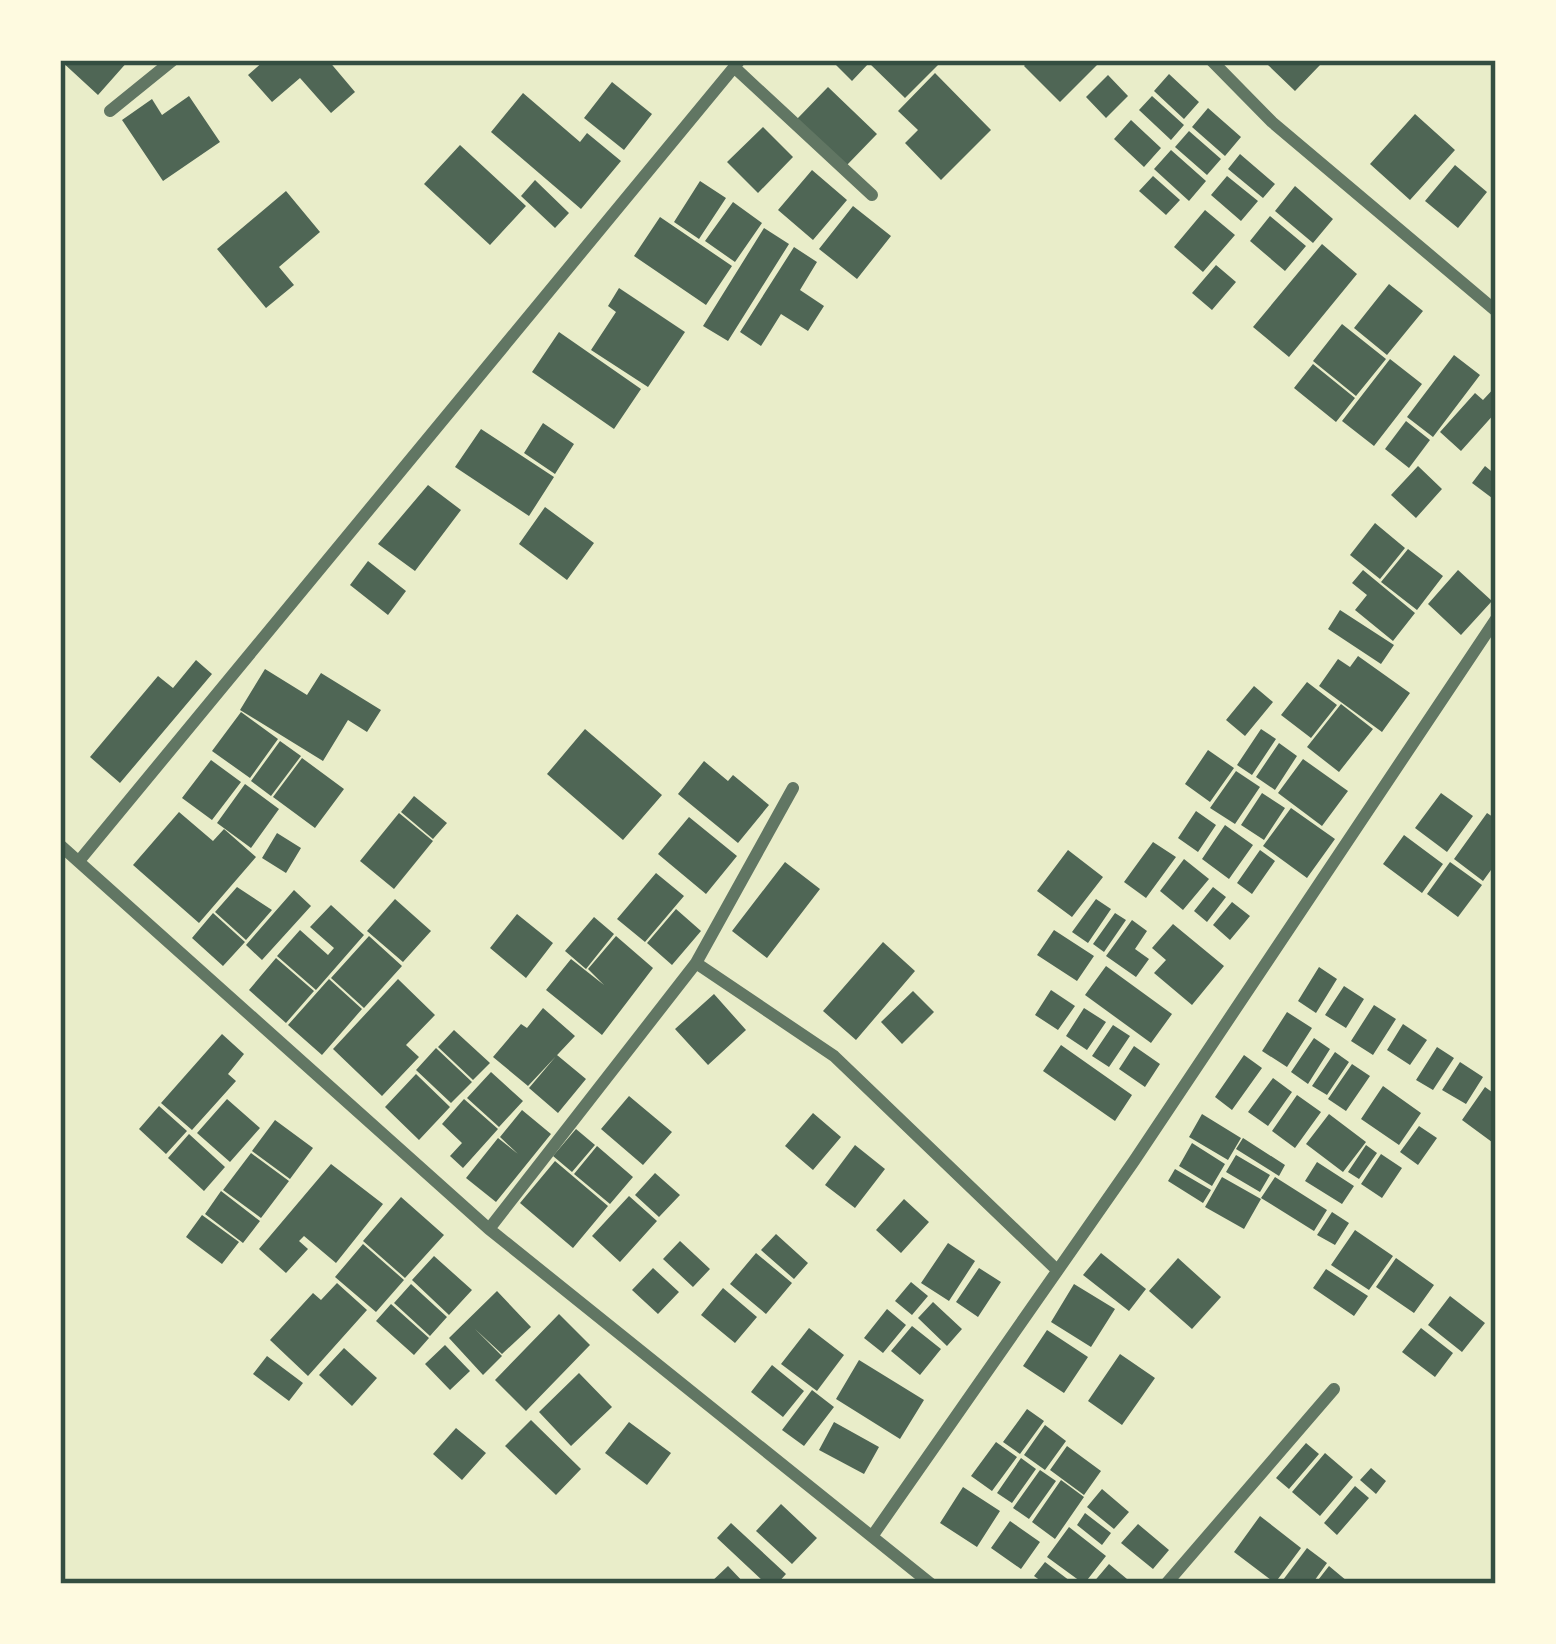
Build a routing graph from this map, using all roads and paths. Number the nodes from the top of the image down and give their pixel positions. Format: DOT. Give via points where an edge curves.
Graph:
graph roads {
  1 [pos="173,60"];
  2 [pos="1210,60"];
  3 [pos="737,64"];
  4 [pos="110,111"];
  5 [pos="872,194"];
  6 [pos="1496,311"];
  7 [pos="1496,619"];
  8 [pos="793,788"];
  9 [pos="60,845"];
  10 [pos="79,861"];
  11 [pos="696,963"];
  12 [pos="489,1229"];
  13 [pos="1058,1270"];
  14 [pos="1334,1389"];
  15 [pos="873,1535"];
  16 [pos="931,1584"];
  17 [pos="1166,1584"];
  1 -- 4 [label="street"];
  2 -- 6 [label="street"];
  3 -- 5 [label="street"];
  3 -- 10 [label="street"];
  7 -- 13 [label="street"];
  8 -- 11 [label="street"];
  9 -- 10 [label="street"];
  10 -- 12 [label="street"];
  11 -- 12 [label="street"];
  11 -- 13 [label="street" via="834,1056"];
  12 -- 15 [label="street"];
  13 -- 15 [label="street"];
  14 -- 17 [label="street"];
  15 -- 16 [label="street"];
}
